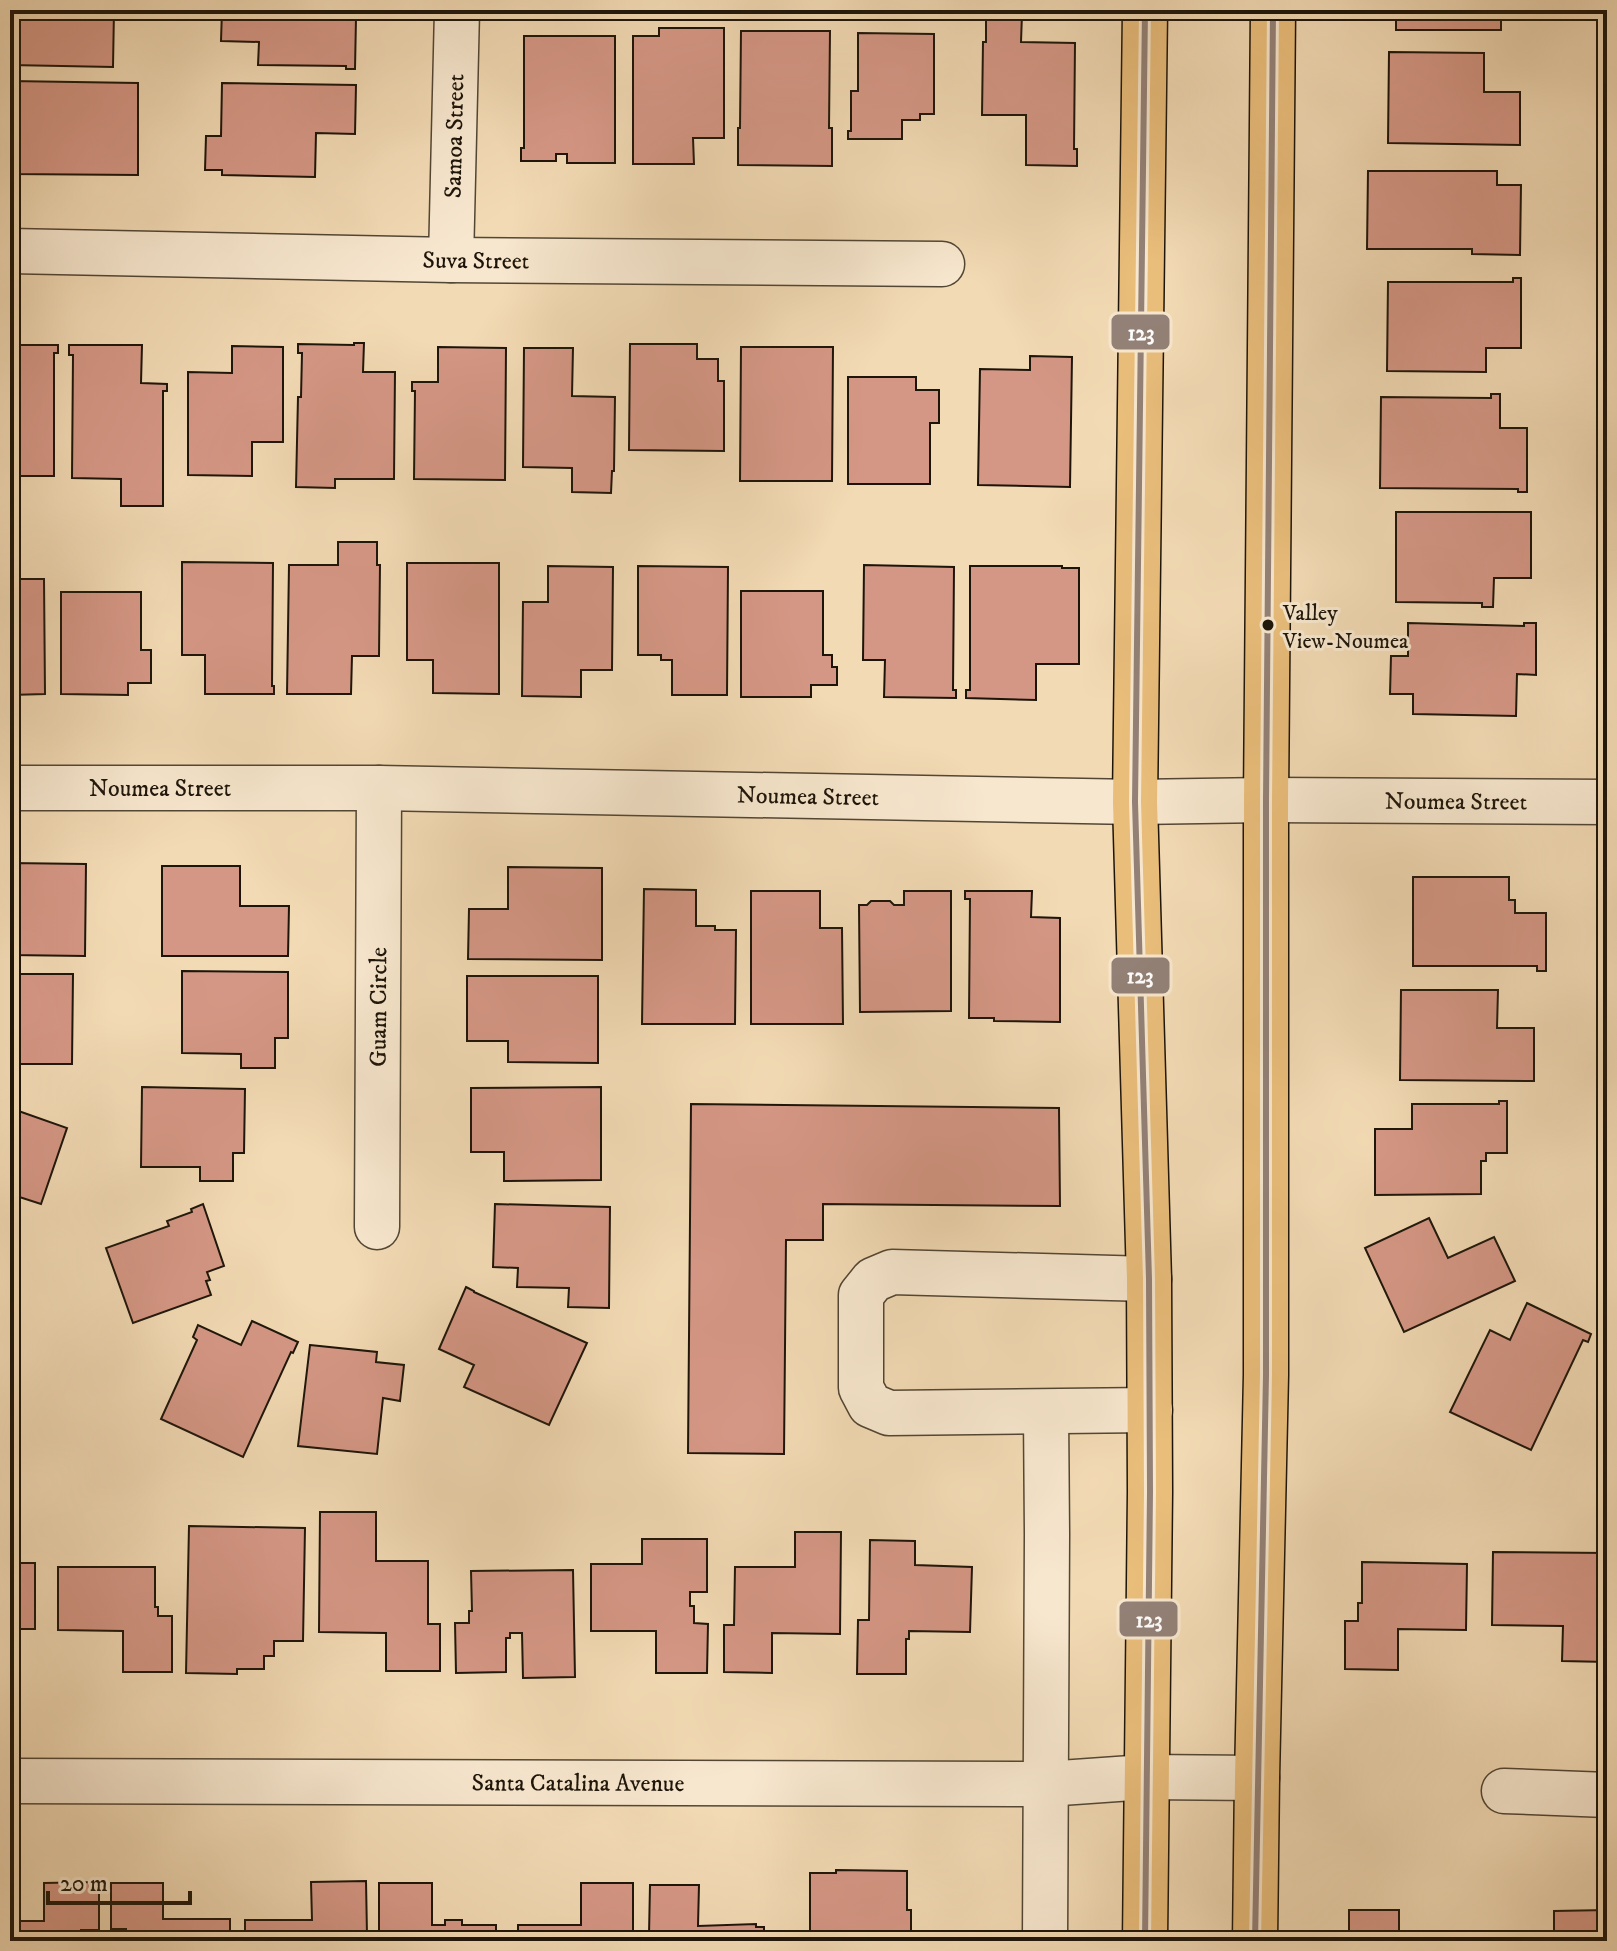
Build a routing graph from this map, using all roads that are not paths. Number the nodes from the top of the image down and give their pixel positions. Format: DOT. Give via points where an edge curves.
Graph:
graph roads {
  1 [pos="457,10"];
  2 [pos="1145,10"];
  3 [pos="1273,10"];
  4 [pos="10,251"];
  5 [pos="451,260"];
  6 [pos="942,264"];
  7 [pos="10,788"];
  8 [pos="379,788"];
  9 [pos="1266,800"];
  10 [pos="1135,802"];
  11 [pos="1607,802"];
  12 [pos="377,1227"];
  13 [pos="1149,1279"];
  14 [pos="1150,1410"];
  15 [pos="1046,1412"];
  16 [pos="1146,1777"];
  17 [pos="1257,1778"];
  18 [pos="10,1781"];
  19 [pos="1046,1784"];
  20 [pos="1504,1791"];
  21 [pos="1607,1795"];
  22 [pos="1045,1941"];
  23 [pos="1145,1941"];
  24 [pos="1255,1941"];
  1 -- 5 [label="street, Samoa Street"];
  2 -- 10 [label="main road"];
  3 -- 9 [label="main road"];
  4 -- 5 [label="street, Suva Street"];
  5 -- 6 [label="street, Suva Street"];
  7 -- 8 [label="street, Noumea Street"];
  8 -- 10 [label="street, Noumea Street"];
  8 -- 12 [label="street, Guam Circle"];
  9 -- 10 [label="street, Noumea Street"];
  9 -- 11 [label="street, Noumea Street"];
  9 -- 17 [label="main road" via="1266,1375"];
  10 -- 13 [label="main road"];
  13 -- 14 [label="main road"];
  13 -- 15 [label="street" via="892,1272 873,1280 861,1295 861,1388 870,1405 889,1413"];
  14 -- 15 [label="street"];
  14 -- 16 [label="main road"];
  15 -- 19 [label="street"];
  16 -- 17 [label="street, Santa Catalina Avenue"];
  16 -- 19 [label="street, Santa Catalina Avenue"];
  16 -- 23 [label="main road"];
  17 -- 24 [label="main road"];
  18 -- 19 [label="street, Santa Catalina Avenue"];
  19 -- 22 [label="street"];
  20 -- 21 [label="street"];
}
